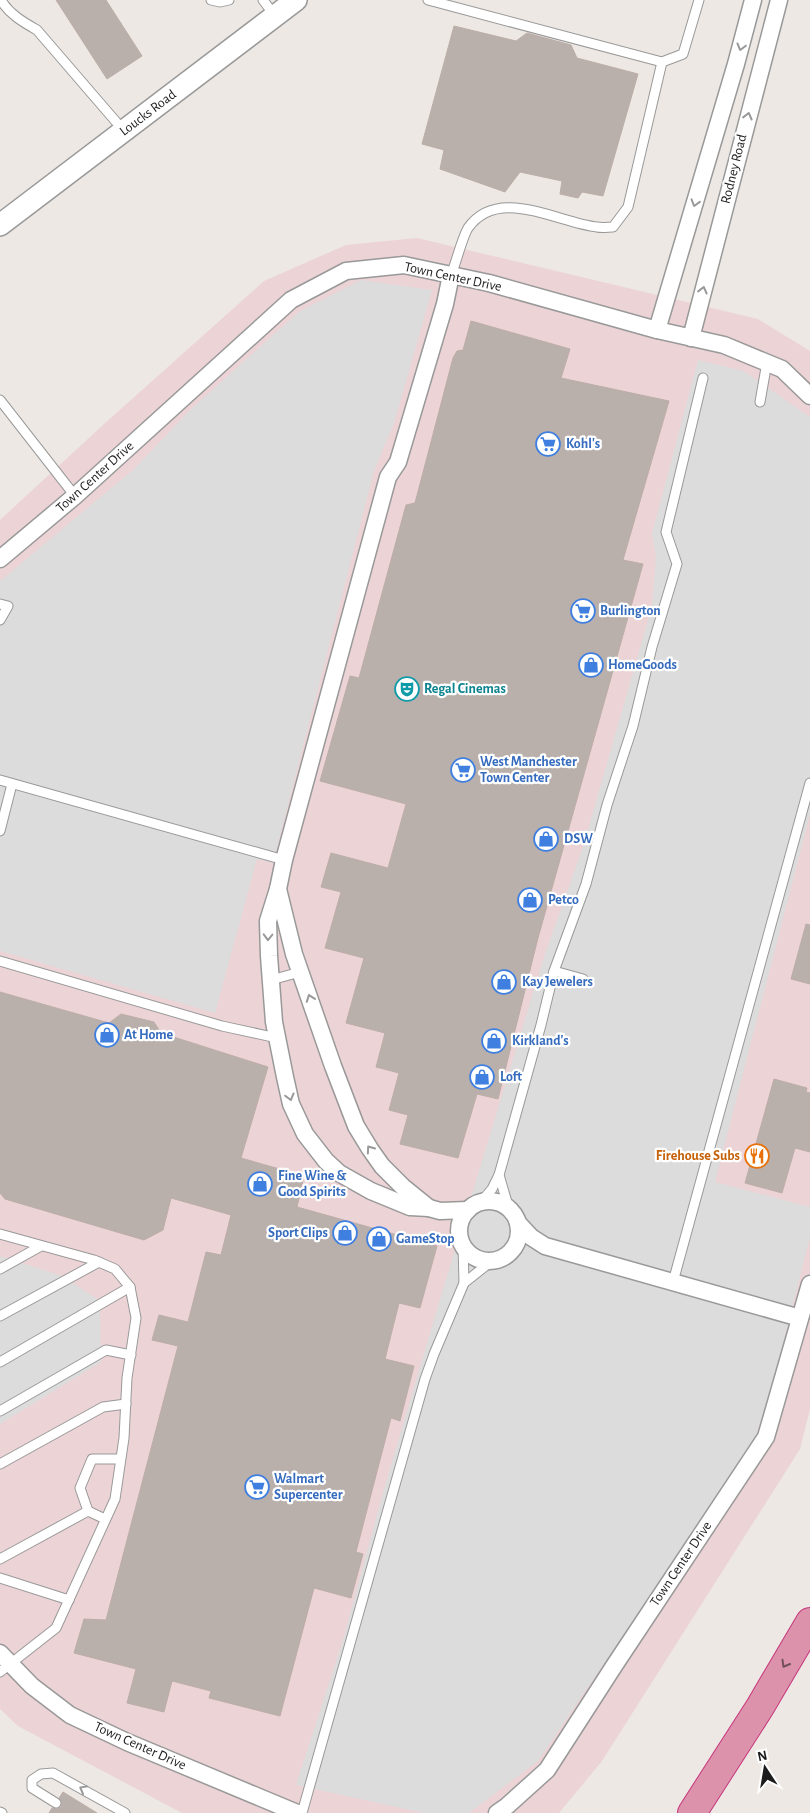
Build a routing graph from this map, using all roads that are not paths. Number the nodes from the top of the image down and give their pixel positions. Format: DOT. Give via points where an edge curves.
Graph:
graph roads {
  1 [pos="1,0"];
  2 [pos="211,0"];
  3 [pos="229,0"];
  4 [pos="296,0"];
  5 [pos="428,0"];
  6 [pos="699,0"];
  7 [pos="753,0"];
  8 [pos="779,0"];
  9 [pos="269,8"];
  10 [pos="662,62"];
  11 [pos="124,131"];
  12 [pos="0,225"];
  13 [pos="451,275"];
  14 [pos="657,330"];
  15 [pos="691,338"];
  16 [pos="767,362"];
  17 [pos="703,378"];
  18 [pos="810,396"];
  19 [pos="0,400"];
  20 [pos="760,402"];
  21 [pos="75,496"];
  22 [pos="0,559"];
  23 [pos="0,604"];
  24 [pos="0,620"];
  25 [pos="0,780"];
  26 [pos="810,782"];
  27 [pos="12,784"];
  28 [pos="0,831"];
  29 [pos="284,860"];
  30 [pos="278,889"];
  31 [pos="0,961"];
  32 [pos="554,971"];
  33 [pos="300,972"];
  34 [pos="583,979"];
  35 [pos="270,980"];
  36 [pos="277,1038"];
  37 [pos="499,1175"];
  38 [pos="386,1186"];
  39 [pos="474,1206"];
  40 [pos="435,1210"];
  41 [pos="514,1216"];
  42 [pos="0,1234"];
  43 [pos="461,1240"];
  44 [pos="41,1246"];
  45 [pos="545,1246"];
  46 [pos="498,1259"];
  47 [pos="98,1262"];
  48 [pos="0,1269"];
  49 [pos="673,1282"];
  50 [pos="464,1283"];
  51 [pos="810,1284"];
  52 [pos="130,1287"];
  53 [pos="0,1316"];
  54 [pos="800,1318"];
  55 [pos="131,1354"];
  56 [pos="0,1362"];
  57 [pos="126,1404"];
  58 [pos="0,1411"];
  59 [pos="120,1459"];
  60 [pos="0,1464"];
  61 [pos="88,1511"];
  62 [pos="106,1519"];
  63 [pos="0,1559"];
  64 [pos="0,1578"];
  65 [pos="69,1600"];
  66 [pos="810,1622"];
  67 [pos="3,1662"];
  68 [pos="56,1803"];
  69 [pos="125,1813"];
  70 [pos="297,1813"];
  71 [pos="302,1813"];
  72 [pos="497,1813"];
  73 [pos="692,1813"];
  1 -- 11 [label="lane" via="21,21 37,30"];
  2 -- 3 [label="lane"];
  4 -- 9 [label="street, Loucks Road"];
  5 -- 10 [label="lane"];
  6 -- 10 [label="lane" via="683,54"];
  7 -- 14 [label="street, Rodney Road, one-way"];
  15 -- 8 [label="street, Rodney Road, one-way"];
  9 -- 11 [label="street, Loucks Road"];
  10 -- 13 [label="lane" via="628,207 613,227 597,228 524,209 498,208 483,213 467,229"];
  11 -- 12 [label="street, Loucks Road"];
  13 -- 14 [label="street, Town Center Drive"];
  13 -- 21 [label="street, Town Center Drive" via="404,264 346,271 291,300"];
  13 -- 29 [label="street" via="398,462 388,477"];
  14 -- 15 [label="street, Town Center Drive"];
  15 -- 16 [label="street, Town Center Drive" via="724,345"];
  16 -- 18 [label="street, Town Center Drive" via="782,369"];
  16 -- 20 [label="lane"];
  17 -- 32 [label="lane" via="666,532 677,564 586,884"];
  19 -- 21 [label="lane"];
  21 -- 22 [label="street, Town Center Drive"];
  23 -- 24 [label="lane" via="8,606"];
  25 -- 27 [label="lane"];
  26 -- 49 [label="lane"];
  27 -- 28 [label="lane"];
  27 -- 29 [label="lane"];
  29 -- 30 [label="street"];
  30 -- 33 [label="street"];
  30 -- 35 [label="street, one-way" via="268,920"];
  31 -- 36 [label="lane" via="222,1026"];
  32 -- 34 [label="lane"];
  32 -- 37 [label="lane"];
  33 -- 35 [label="lane"];
  38 -- 33 [label="street, one-way" via="352,1117"];
  35 -- 36 [label="street"];
  36 -- 38 [label="street, one-way" via="292,1104 305,1134 339,1173"];
  37 -- 39 [label="lane" via="492,1189"];
  37 -- 41 [label="lane"];
  38 -- 40 [label="street"];
  38 -- 40 [label="street" via="410,1207"];
  39 -- 40 [label="street"];
  39 -- 41 [label="street" via="496,1202"];
  39 -- 43 [label="street" via="460,1222"];
  40 -- 43 [label="street"];
  41 -- 45 [label="street" via="531,1237"];
  41 -- 46 [label="street" via="518,1239 515,1246"];
  42 -- 44 [label="lane"];
  43 -- 46 [label="street" via="480,1260"];
  43 -- 50 [label="lane"];
  44 -- 47 [label="lane"];
  44 -- 48 [label="lane"];
  45 -- 46 [label="street" via="521,1250"];
  45 -- 49 [label="street"];
  46 -- 50 [label="lane"];
  47 -- 52 [label="lane" via="115,1269"];
  47 -- 53 [label="lane"];
  49 -- 54 [label="street"];
  50 -- 71 [label="lane" via="425,1379"];
  51 -- 54 [label="street, Town Center Drive"];
  52 -- 55 [label="lane" via="136,1318"];
  52 -- 56 [label="lane"];
  54 -- 72 [label="street, Town Center Drive" via="766,1437 547,1770"];
  55 -- 57 [label="lane"];
  55 -- 58 [label="lane" via="106,1350"];
  57 -- 59 [label="lane"];
  57 -- 60 [label="lane" via="103,1407"];
  59 -- 61 [label="lane" via="92,1459 80,1488"];
  59 -- 62 [label="lane" via="114,1499"];
  61 -- 62 [label="lane"];
  61 -- 63 [label="lane"];
  62 -- 65 [label="lane"];
  64 -- 65 [label="lane"];
  65 -- 67 [label="lane" via="56,1628"];
  66 -- 73 [label="highway, one-way" via="760,1708"];
  67 -- 70 [label="street, Town Center Drive" via="70,1715"];
  69 -- 68 [label="lane, one-way" via="53,1774 41,1774 32,1780 32,1788"];
}
